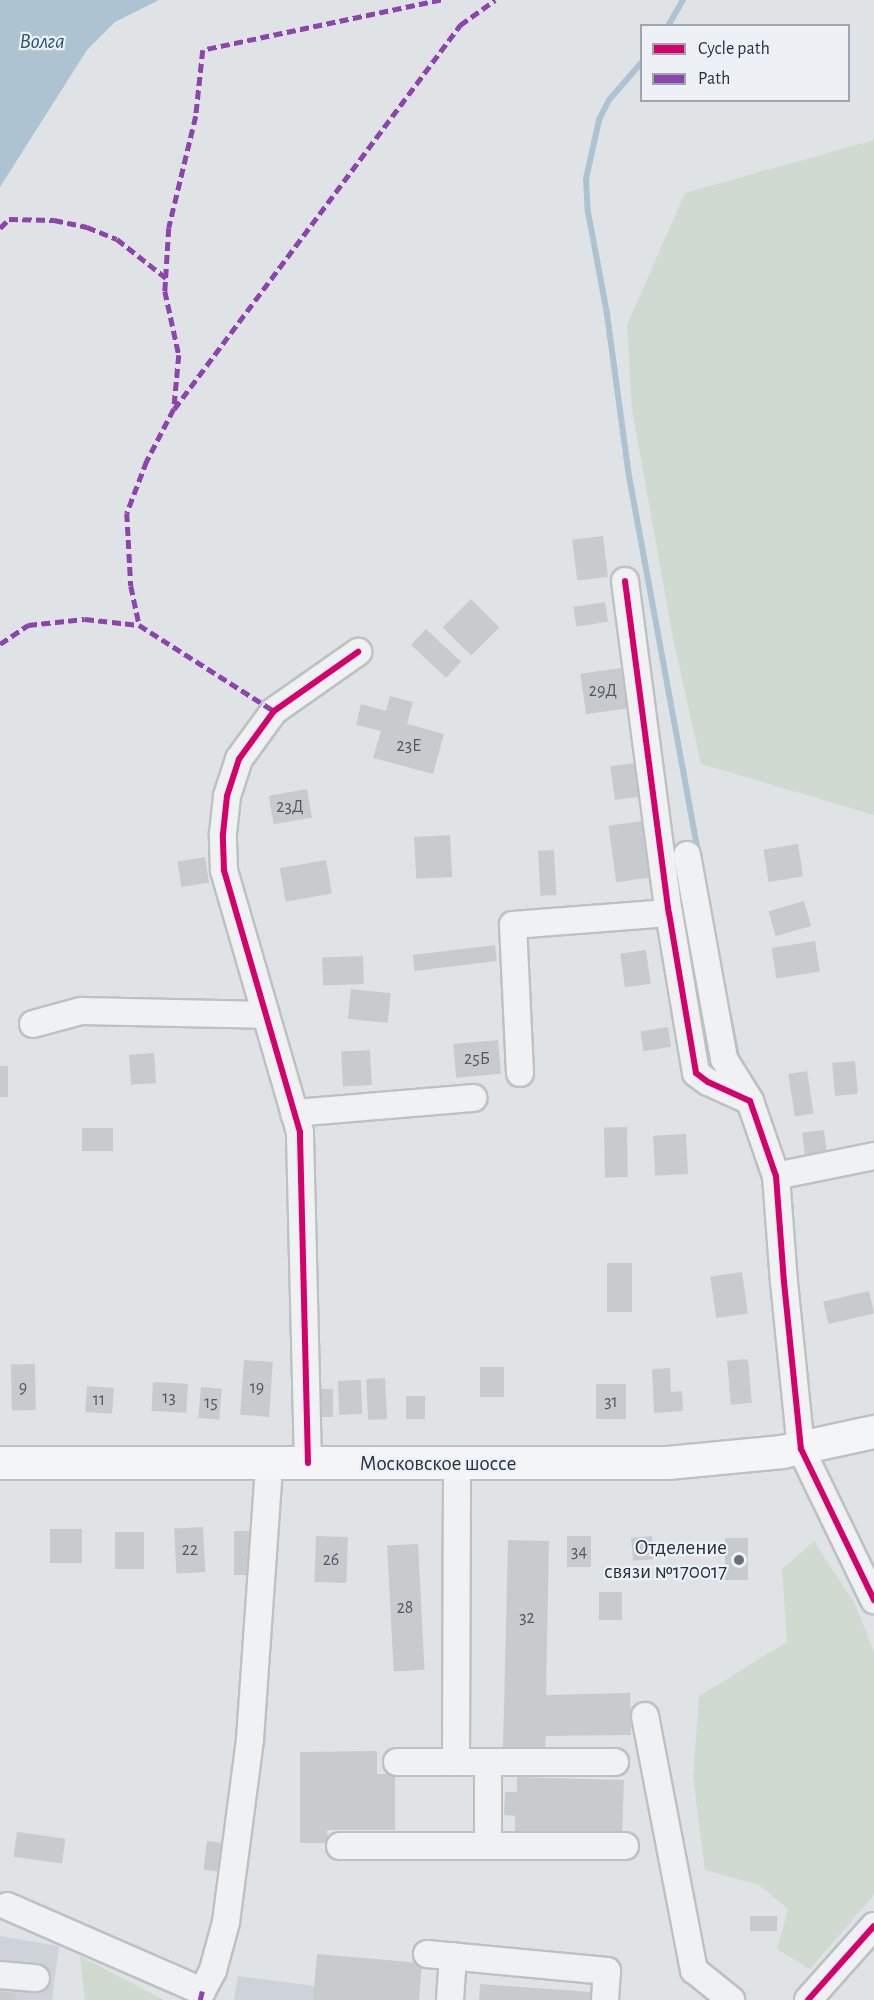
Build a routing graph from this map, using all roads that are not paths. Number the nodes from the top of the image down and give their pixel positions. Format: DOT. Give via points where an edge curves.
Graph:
graph roads {
  1 [pos="625,581"];
  2 [pos="358,652"];
  3 [pos="687,855"];
  4 [pos="669,913"];
  5 [pos="266,1015"];
  6 [pos="33,1024"];
  7 [pos="520,1073"];
  8 [pos="473,1098"];
  9 [pos="750,1101"];
  10 [pos="294,1113"];
  11 [pos="874,1156"];
  12 [pos="776,1176"];
  13 [pos="874,1432"];
  14 [pos="801,1449"];
  15 [pos="0,1463"];
  16 [pos="308,1463"];
  17 [pos="269,1464"];
  18 [pos="457,1464"];
  19 [pos="874,1600"];
  20 [pos="645,1716"];
  21 [pos="397,1762"];
  22 [pos="456,1762"];
  23 [pos="488,1762"];
  24 [pos="615,1762"];
  25 [pos="340,1846"];
  26 [pos="488,1846"];
  27 [pos="625,1846"];
  28 [pos="7,1905"];
  29 [pos="874,1926"];
  30 [pos="428,1954"];
  31 [pos="453,1956"];
  32 [pos="0,1976"];
  33 [pos="36,1978"];
  34 [pos="450,2000"];
  35 [pos="605,2000"];
  36 [pos="731,2000"];
  37 [pos="808,2000"];
  1 -- 4 [label="street"];
  2 -- 5 [label="street" via="274,711 239,759 227,796 224,870"];
  3 -- 9 [label="street" via="724,1059"];
  4 -- 7 [label="street" via="513,925"];
  4 -- 9 [label="street" via="696,1073"];
  5 -- 6 [label="street" via="81,1011"];
  5 -- 10 [label="street"];
  8 -- 10 [label="street"];
  9 -- 12 [label="street"];
  10 -- 16 [label="street" via="300,1132"];
  11 -- 12 [label="street"];
  12 -- 14 [label="street"];
  13 -- 14 [label="main road, Московское шоссе"];
  14 -- 18 [label="main road, Московское шоссе" via="687,1463"];
  14 -- 19 [label="street"];
  15 -- 17 [label="main road, Московское шоссе"];
  16 -- 17 [label="main road, Московское шоссе"];
  16 -- 18 [label="main road, Московское шоссе"];
  17 -- 28 [label="street" via="250,1739 226,1922 213,1970 202,1991"];
  18 -- 22 [label="street"];
  20 -- 36 [label="street" via="694,1970"];
  21 -- 22 [label="street"];
  22 -- 23 [label="street"];
  23 -- 24 [label="street"];
  23 -- 26 [label="street"];
  25 -- 26 [label="street"];
  26 -- 27 [label="street"];
  29 -- 37 [label="street"];
  30 -- 31 [label="street"];
  31 -- 34 [label="street"];
  31 -- 35 [label="street" via="607,1971"];
  32 -- 33 [label="street"];
}
